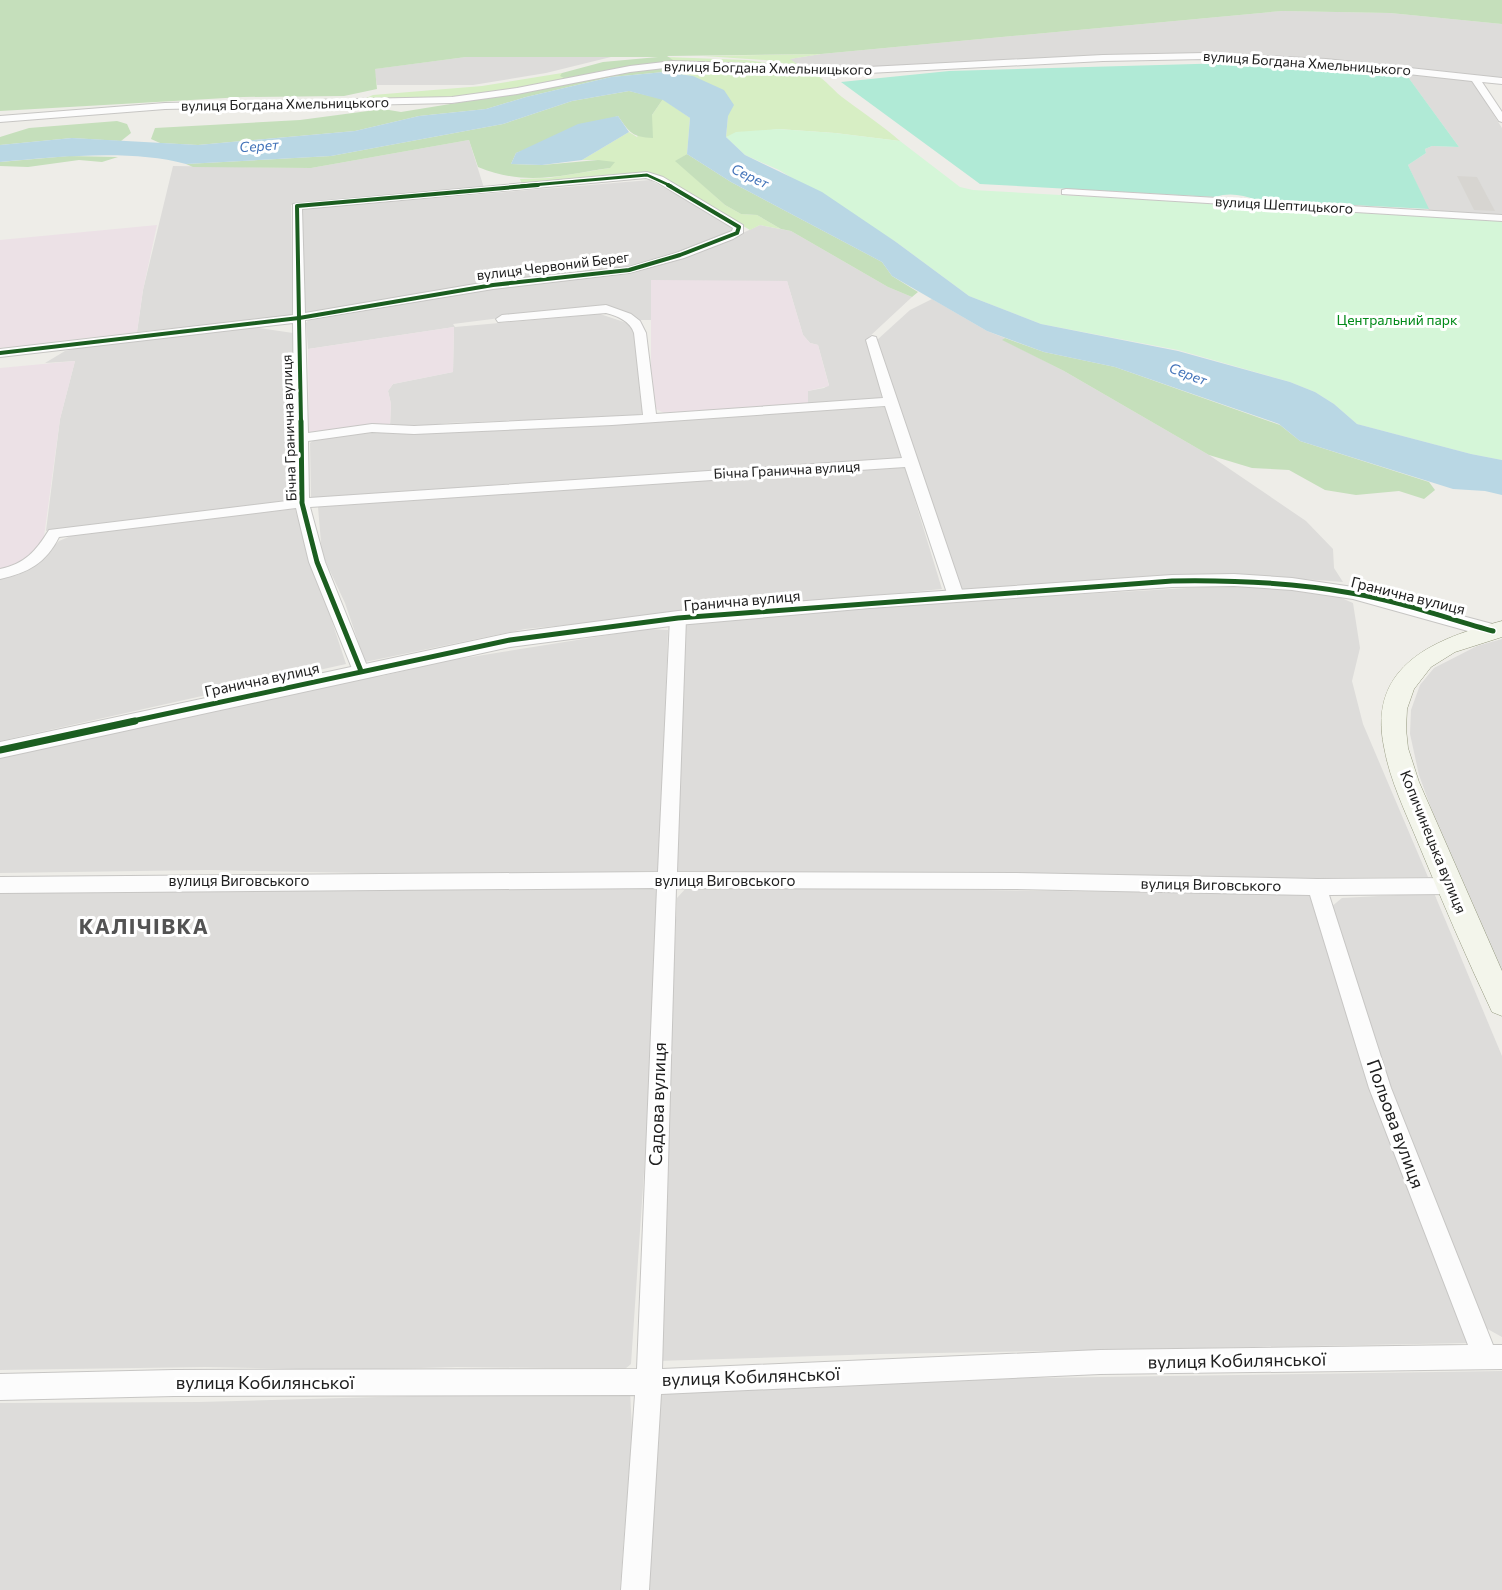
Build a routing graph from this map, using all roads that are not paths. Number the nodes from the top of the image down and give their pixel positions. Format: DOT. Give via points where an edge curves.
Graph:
graph roads {
  1 [pos="1474,77"];
  2 [pos="1502,81"];
  3 [pos="1502,118"];
  4 [pos="0,119"];
  5 [pos="1066,192"];
  6 [pos="297,206"];
  7 [pos="1502,218"];
  8 [pos="298,318"];
  9 [pos="502,319"];
  10 [pos="872,340"];
  11 [pos="0,353"];
  12 [pos="889,402"];
  13 [pos="650,419"];
  14 [pos="301,438"];
  15 [pos="912,462"];
  16 [pos="303,503"];
  17 [pos="0,574"];
  18 [pos="956,596"];
  19 [pos="678,618"];
  20 [pos="1498,630"];
  21 [pos="361,671"];
  22 [pos="0,750"];
  23 [pos="669,880"];
  24 [pos="0,885"];
  25 [pos="1450,886"];
  26 [pos="1317,887"];
  27 [pos="1502,1003"];
  28 [pos="1493,1357"];
  29 [pos="649,1382"];
  30 [pos="0,1387"];
  31 [pos="635,1590"];
  1 -- 2 [label="street, вулиця Богдана Хмельницького"];
  1 -- 3 [label="street"];
  1 -- 4 [label="street, вулиця Богдана Хмельницького" via="1332,62 1205,56 840,71 683,64 630,69 452,100 165,106"];
  5 -- 7 [label="street, вулиця Шептицького"];
  6 -- 8 [label="street, Бічна Гранична вулиця"];
  6 -- 8 [label="street, вулиця Червоний Берег" via="647,175 740,228 729,237 630,270 496,284"];
  8 -- 11 [label="street"];
  8 -- 14 [label="street, Бічна Гранична вулиця"];
  9 -- 13 [label="street" via="606,309 631,319 640,333"];
  10 -- 12 [label="street"];
  12 -- 13 [label="street, Бічна Гранична вулиця"];
  12 -- 15 [label="street"];
  13 -- 14 [label="street, Бічна Гранична вулиця" via="414,430 372,428"];
  14 -- 16 [label="street, Бічна Гранична вулиця"];
  15 -- 16 [label="street, Бічна Гранична вулиця"];
  15 -- 18 [label="street"];
  16 -- 17 [label="street, Бічна Гранична вулиця" via="54,533 37,560"];
  16 -- 21 [label="street, Бічна Гранична вулиця" via="317,562"];
  18 -- 19 [label="street, Гранична вулиця"];
  18 -- 20 [label="street, Гранична вулиця" via="1172,581 1266,582 1353,593"];
  19 -- 21 [label="street, Гранична вулиця" via="510,640"];
  19 -- 23 [label="street, Садова вулиця"];
  20 -- 25 [label="main road, Копичинецька вулиця" via="1443,649 1422,662 1404,683 1395,710 1394,736 1403,771"];
  21 -- 22 [label="street, Гранична вулиця"];
  23 -- 24 [label="street, вулиця Виговського"];
  23 -- 26 [label="street, вулиця Виговського"];
  23 -- 29 [label="street, Садова вулиця"];
  25 -- 26 [label="street, вулиця Виговського"];
  25 -- 27 [label="main road, Копичинецька вулиця"];
  26 -- 28 [label="street, Польова вулиця" via="1380,1088"];
  28 -- 29 [label="street, вулиця Кобилянської" via="1100,1362"];
  29 -- 30 [label="street, вулиця Кобилянської"];
  29 -- 31 [label="street, Садова вулиця"];
}
